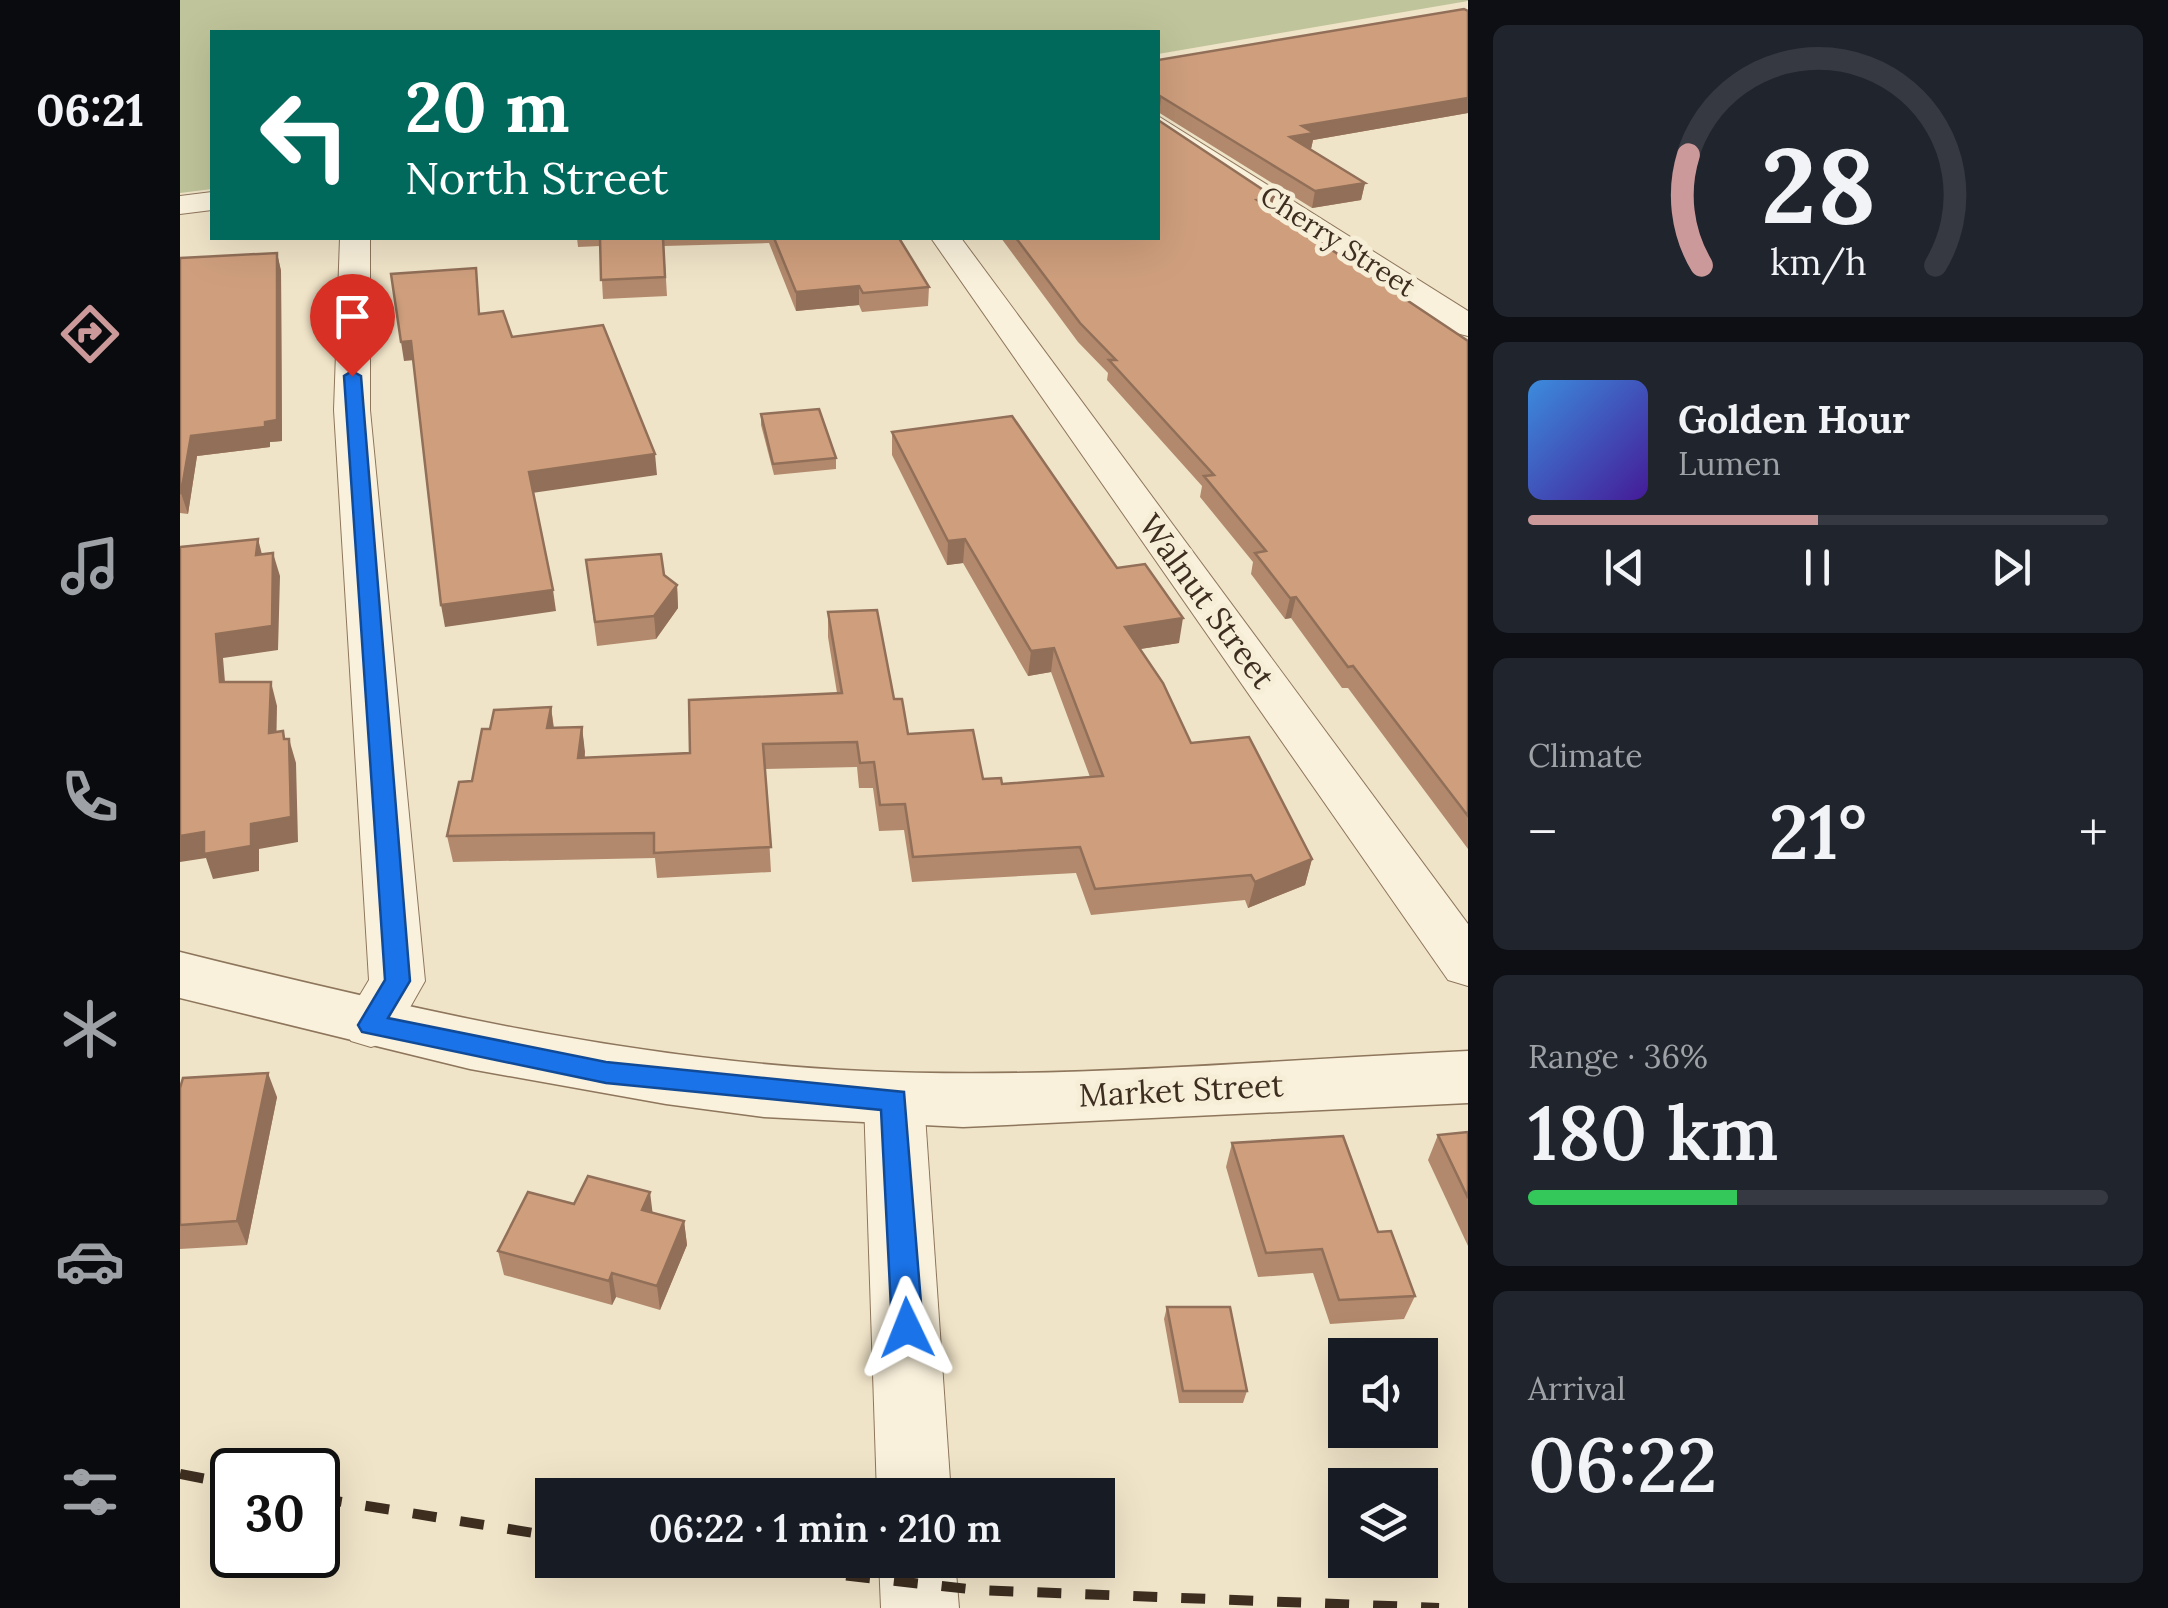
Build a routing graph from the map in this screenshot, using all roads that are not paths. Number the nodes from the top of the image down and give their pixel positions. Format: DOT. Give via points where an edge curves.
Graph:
graph roads {
  1 [pos="1160,125"];
  2 [pos="210,201"];
  3 [pos="180,205"];
  4 [pos="354,240"];
  5 [pos="947,240"];
  6 [pos="1468,326"];
  7 [pos="1468,965"];
  8 [pos="180,975"];
  9 [pos="371,1025"];
  10 [pos="1468,1077"];
  11 [pos="894,1100"];
  12 [pos="913,1478"];
  13 [pos="918,1578"];
  14 [pos="920,1608"];
  1 -- 6 [label="street, Cherry Street"];
  2 -- 3 [label="street"];
  4 -- 9 [label="street" via="352,410 398,981"];
  5 -- 7 [label="street, Walnut Street"];
  8 -- 9 [label="street, Market Street"];
  9 -- 11 [label="street, Market Street" via="606,1073"];
  10 -- 11 [label="street, Market Street"];
  11 -- 12 [label="street"];
  13 -- 14 [label="street"];
}
